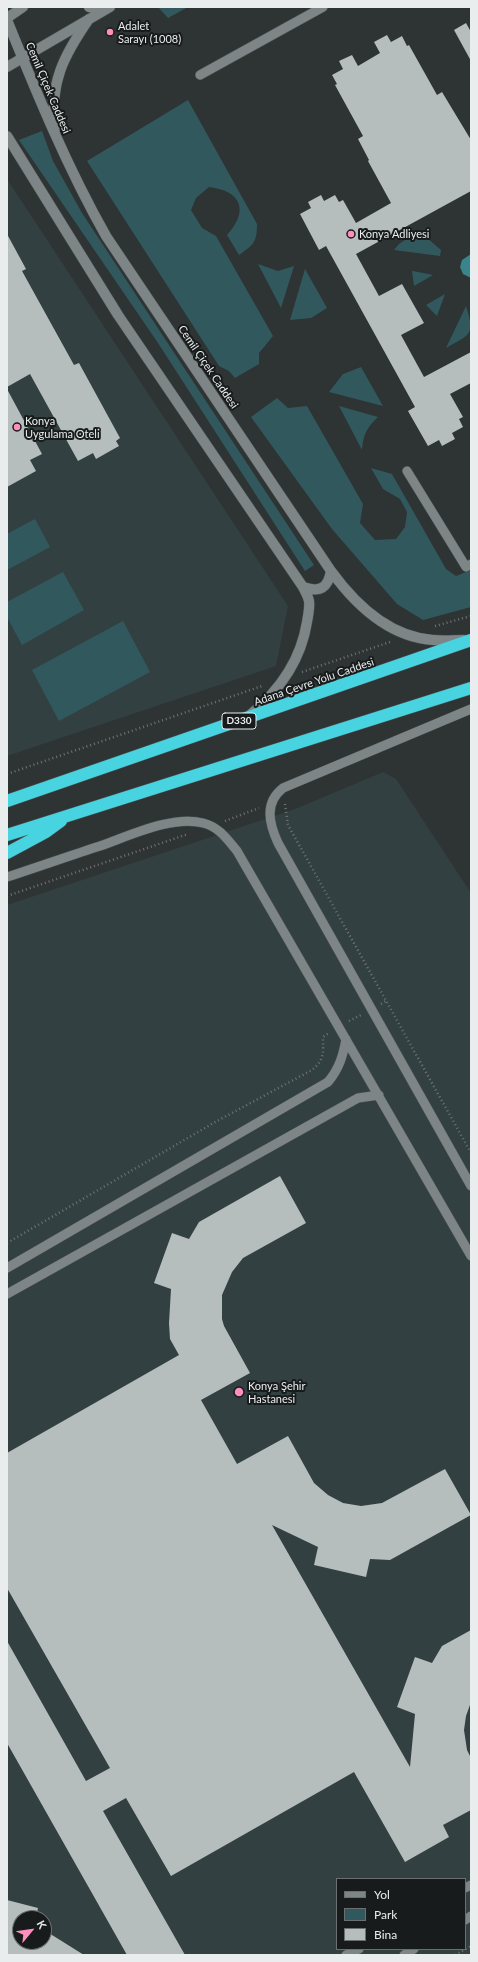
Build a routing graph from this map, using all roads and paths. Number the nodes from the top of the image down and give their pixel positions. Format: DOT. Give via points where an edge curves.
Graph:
graph roads {
  1 [pos="89,7"];
  2 [pos="109,7"];
  3 [pos="323,7"];
  4 [pos="22,8"];
  5 [pos="7,19"];
  6 [pos="89,19"];
  7 [pos="23,58"];
  8 [pos="7,67"];
  9 [pos="200,75"];
  10 [pos="56,135"];
  11 [pos="7,136"];
  12 [pos="10,144"];
  13 [pos="407,471"];
  14 [pos="471,564"];
  15 [pos="331,571"];
  16 [pos="304,586"];
  17 [pos="471,616"];
  18 [pos="434,627"];
  19 [pos="409,635"];
  20 [pos="471,640"];
  21 [pos="284,679"];
  22 [pos="471,688"];
  23 [pos="471,709"];
  24 [pos="246,719"];
  25 [pos="7,774"];
  26 [pos="33,792"];
  27 [pos="7,797"];
  28 [pos="7,801"];
  29 [pos="271,804"];
  30 [pos="73,814"];
  31 [pos="211,826"];
  32 [pos="7,835"];
  33 [pos="7,853"];
  34 [pos="7,877"];
  35 [pos="7,896"];
  36 [pos="386,1001"];
  37 [pos="372,1010"];
  38 [pos="339,1026"];
  39 [pos="346,1039"];
  40 [pos="379,1095"];
  41 [pos="471,1154"];
  42 [pos="471,1186"];
  43 [pos="7,1243"];
  44 [pos="471,1256"];
  45 [pos="7,1268"];
  46 [pos="7,1294"];
  47 [pos="357,1950"];
  48 [pos="464,1950"];
  49 [pos="346,1955"];
  50 [pos="455,1955"];
  1 -- 2 [label="street"];
  2 -- 6 [label="street"];
  3 -- 9 [label="lane"];
  4 -- 5 [label="street"];
  5 -- 7 [label="street, Cemil Çiçek Caddesi"];
  6 -- 7 [label="street"];
  6 -- 10 [label="street" via="64,59 56,85"];
  7 -- 8 [label="street"];
  7 -- 10 [label="street, Cemil Çiçek Caddesi"];
  10 -- 15 [label="street, Cemil Çiçek Caddesi" via="83,196 106,236"];
  11 -- 12 [label="street"];
  12 -- 16 [label="street" via="123,322"];
  13 -- 14 [label="lane" via="466,567"];
  15 -- 16 [label="street" via="324,587 318,590"];
  15 -- 19 [label="street, Cemil Çiçek Caddesi" via="352,598 366,610"];
  16 -- 21 [label="street" via="309,602 306,628 296,659"];
  17 -- 18 [label="path"];
  19 -- 20 [label="street, Cemil Çiçek Caddesi" via="432,640"];
  19 -- 21 [label="path"];
  20 -- 24 [label="highway, Adana Çevre Yolu Caddesi / D330"];
  21 -- 24 [label="street" via="266,701"];
  21 -- 25 [label="path"];
  22 -- 30 [label="highway"];
  23 -- 29 [label="lane" via="290,784 276,794"];
  24 -- 26 [label="highway, Adana Çevre Yolu Caddesi / D330"];
  26 -- 27 [label="highway"];
  26 -- 28 [label="highway, Adana Çevre Yolu Caddesi / D330"];
  29 -- 31 [label="path"];
  29 -- 36 [label="path" via="284,799 288,825"];
  29 -- 37 [label="lane" via="269,817 278,843"];
  30 -- 32 [label="highway"];
  30 -- 33 [label="highway"];
  31 -- 34 [label="lane" via="188,821 161,825"];
  31 -- 35 [label="path"];
  31 -- 38 [label="lane" via="226,836 237,851"];
  36 -- 37 [label="path"];
  36 -- 41 [label="path"];
  37 -- 38 [label="path"];
  37 -- 42 [label="lane"];
  38 -- 39 [label="lane"];
  38 -- 43 [label="path" via="323,1037 323,1056 312,1070 217,1121"];
  39 -- 40 [label="lane"];
  39 -- 45 [label="lane" via="344,1056 336,1073 328,1082"];
  40 -- 44 [label="lane"];
  40 -- 46 [label="lane" via="358,1098"];
  47 -- 49 [label="lane"];
  48 -- 50 [label="path"];
}
